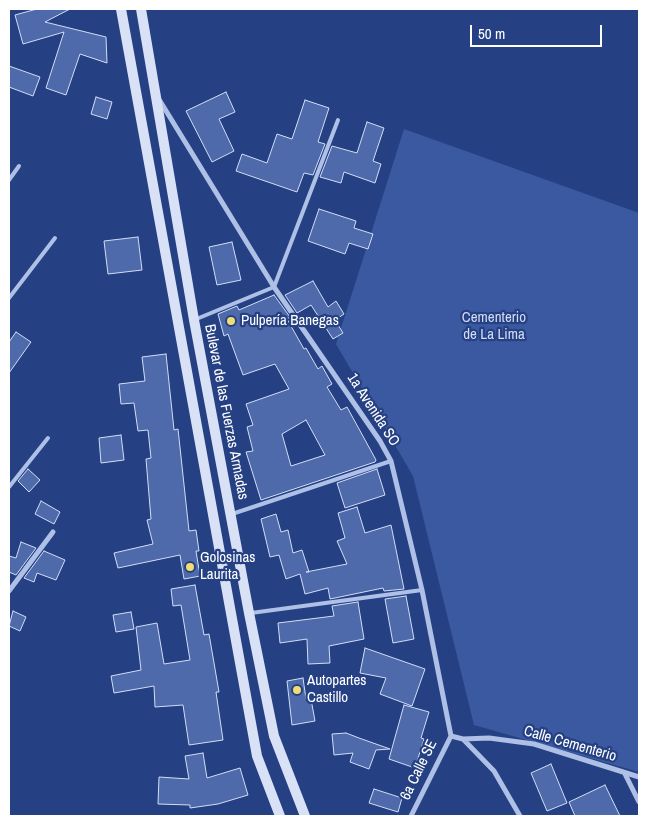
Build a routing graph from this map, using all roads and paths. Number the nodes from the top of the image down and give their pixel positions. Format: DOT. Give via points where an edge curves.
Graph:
graph roads {
  1 [pos="121,9"];
  2 [pos="140,9"];
  3 [pos="155,94"];
  4 [pos="338,120"];
  5 [pos="19,166"];
  6 [pos="9,180"];
  7 [pos="55,238"];
  8 [pos="274,287"];
  9 [pos="9,298"];
  10 [pos="194,320"];
  11 [pos="48,438"];
  12 [pos="391,461"];
  13 [pos="9,487"];
  14 [pos="230,515"];
  15 [pos="53,532"];
  16 [pos="422,590"];
  17 [pos="9,591"];
  18 [pos="249,613"];
  19 [pos="451,736"];
  20 [pos="463,739"];
  21 [pos="625,774"];
  22 [pos="639,777"];
  23 [pos="639,802"];
  24 [pos="280,816"];
  25 [pos="305,816"];
  26 [pos="411,816"];
  27 [pos="520,816"];
  1 -- 24 [label="street, Bulevar de las Fuerzas Armadas" via="257,756"];
  2 -- 3 [label="street, Bulevar de las Fuerzas Armadas"];
  3 -- 8 [label="street, 1a Avenida SO"];
  3 -- 10 [label="street, Bulevar de las Fuerzas Armadas"];
  4 -- 8 [label="lane"];
  5 -- 6 [label="lane"];
  7 -- 9 [label="lane"];
  8 -- 10 [label="lane"];
  8 -- 12 [label="street, 1a Avenida SO"];
  10 -- 14 [label="street, Bulevar de las Fuerzas Armadas"];
  11 -- 13 [label="lane"];
  12 -- 14 [label="lane"];
  12 -- 16 [label="street, 1a Avenida SO"];
  14 -- 18 [label="street, Bulevar de las Fuerzas Armadas"];
  15 -- 17 [label="street"];
  16 -- 18 [label="lane"];
  16 -- 19 [label="street, 1a Avenida SO"];
  18 -- 25 [label="street, Bulevar de las Fuerzas Armadas" via="274,736"];
  19 -- 20 [label="street"];
  19 -- 26 [label="street, 6a Calle SE"];
  20 -- 21 [label="street, Calle Cementerio" via="489,738 534,744"];
  20 -- 27 [label="street" via="494,771"];
  21 -- 22 [label="street, Calle Cementerio"];
  21 -- 23 [label="street"];
}
